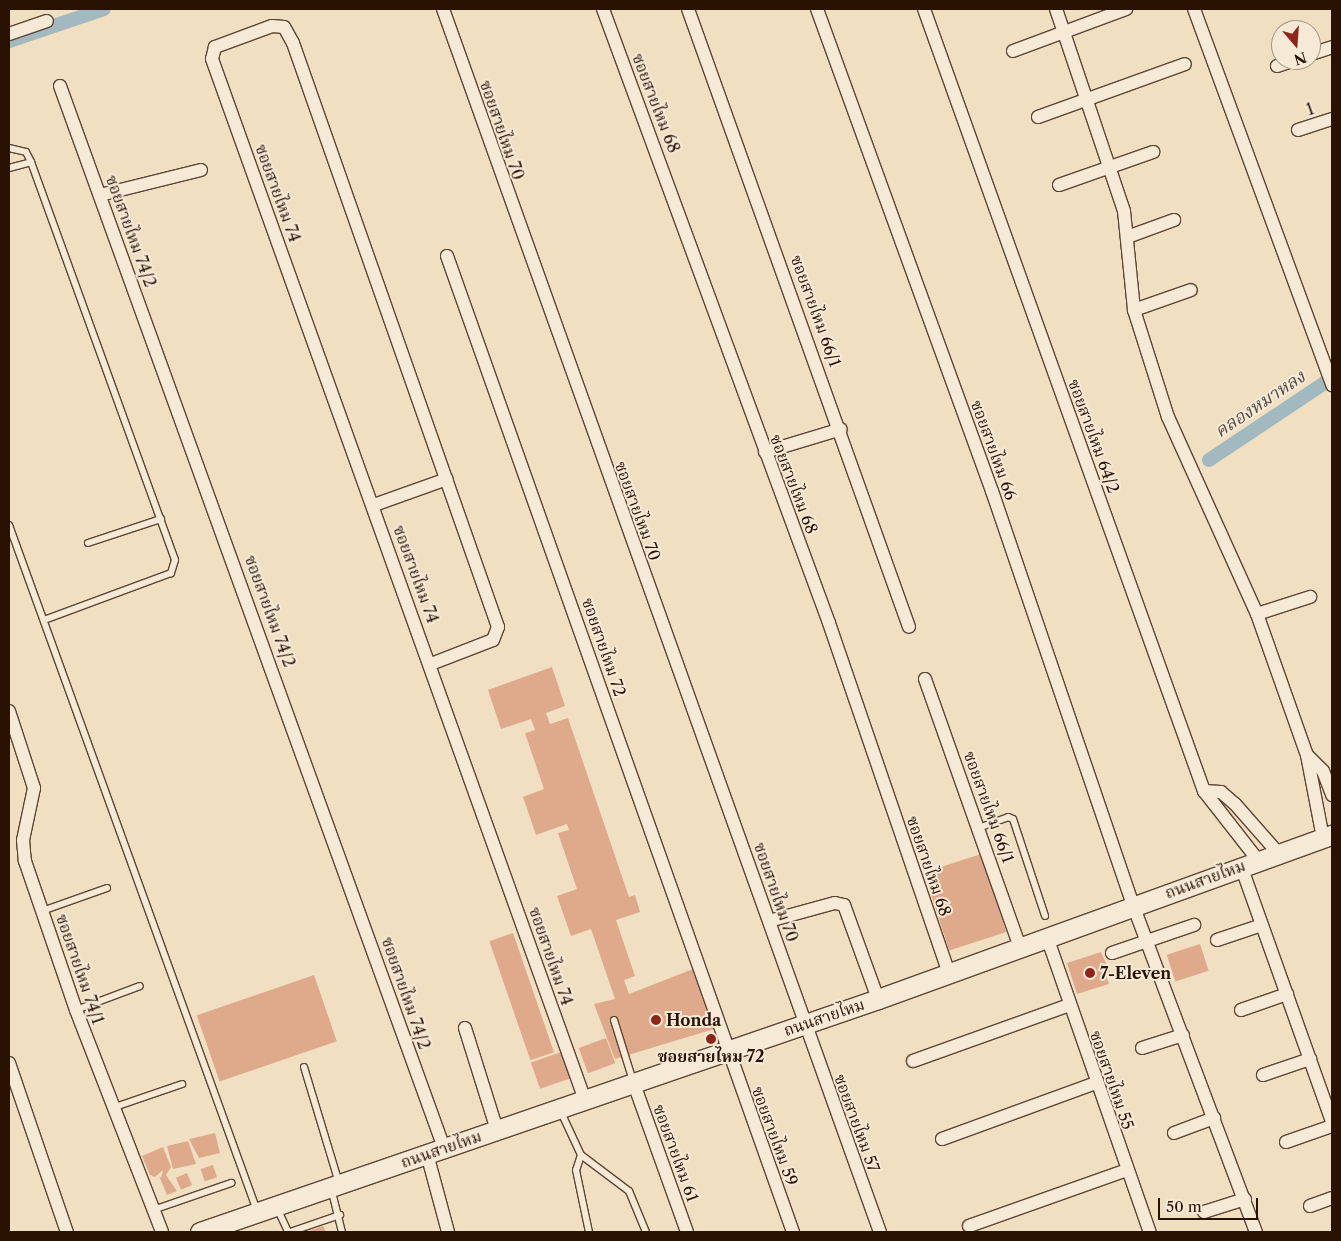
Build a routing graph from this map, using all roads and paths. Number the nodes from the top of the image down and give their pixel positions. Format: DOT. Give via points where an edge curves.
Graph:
graph roads {
  1 [pos="443,9"];
  2 [pos="603,9"];
  3 [pos="688,9"];
  4 [pos="817,9"];
  5 [pos="924,9"];
  6 [pos="1056,9"];
  7 [pos="1126,9"];
  8 [pos="1194,9"];
  9 [pos="47,21"];
  10 [pos="1064,32"];
  11 [pos="9,34"];
  12 [pos="1013,51"];
  13 [pos="1185,64"];
  14 [pos="60,86"];
  15 [pos="1087,100"];
  16 [pos="1038,117"];
  17 [pos="1332,119"];
  18 [pos="1298,130"];
  19 [pos="9,148"];
  20 [pos="1153,152"];
  21 [pos="31,162"];
  22 [pos="9,168"];
  23 [pos="1110,169"];
  24 [pos="201,170"];
  25 [pos="1059,185"];
  26 [pos="100,195"];
  27 [pos="1174,220"];
  28 [pos="1130,236"];
  29 [pos="446,256"];
  30 [pos="1191,290"];
  31 [pos="1134,310"];
  32 [pos="1332,385"];
  33 [pos="841,429"];
  34 [pos="765,452"];
  35 [pos="447,479"];
  36 [pos="374,504"];
  37 [pos="161,519"];
  38 [pos="9,525"];
  39 [pos="88,543"];
  40 [pos="1310,597"];
  41 [pos="1257,614"];
  42 [pos="44,620"];
  43 [pos="909,627"];
  44 [pos="431,664"];
  45 [pos="925,679"];
  46 [pos="9,711"];
  47 [pos="1307,755"];
  48 [pos="1204,791"];
  49 [pos="1332,795"];
  50 [pos="981,827"];
  51 [pos="1328,836"];
  52 [pos="1279,854"];
  53 [pos="1249,863"];
  54 [pos="107,888"];
  55 [pos="1133,905"];
  56 [pos="42,911"];
  57 [pos="1045,916"];
  58 [pos="769,921"];
  59 [pos="1194,925"];
  60 [pos="1262,926"];
  61 [pos="1047,937"];
  62 [pos="1217,940"];
  63 [pos="1148,941"];
  64 [pos="1020,947"];
  65 [pos="1112,953"];
  66 [pos="949,973"];
  67 [pos="140,986"];
  68 [pos="1287,994"];
  69 [pos="878,999"];
  70 [pos="1069,1005"];
  71 [pos="76,1010"];
  72 [pos="1241,1010"];
  73 [pos="614,1020"];
  74 [pos="804,1024"];
  75 [pos="465,1028"];
  76 [pos="1183,1035"];
  77 [pos="1142,1048"];
  78 [pos="728,1051"];
  79 [pos="1310,1059"];
  80 [pos="913,1061"];
  81 [pos="9,1063"];
  82 [pos="304,1067"];
  83 [pos="1263,1075"];
  84 [pos="1096,1083"];
  85 [pos="182,1084"];
  86 [pos="634,1084"];
  87 [pos="585,1100"];
  88 [pos="115,1107"];
  89 [pos="560,1109"];
  90 [pos="1214,1118"];
  91 [pos="1332,1121"];
  92 [pos="1332,1126"];
  93 [pos="497,1130"];
  94 [pos="1174,1133"];
  95 [pos="942,1139"];
  96 [pos="1286,1142"];
  97 [pos="436,1151"];
  98 [pos="581,1155"];
  99 [pos="1127,1170"];
  100 [pos="231,1183"];
  101 [pos="335,1186"];
  102 [pos="1332,1198"];
  103 [pos="1244,1199"];
  104 [pos="276,1206"];
  105 [pos="1310,1206"];
  106 [pos="154,1210"];
  107 [pos="257,1212"];
  108 [pos="1204,1212"];
  109 [pos="340,1215"];
  110 [pos="969,1226"];
  111 [pos="67,1232"];
  112 [pos="162,1232"];
  113 [pos="200,1232"];
  114 [pos="289,1232"];
  115 [pos="341,1232"];
  116 [pos="448,1232"];
  117 [pos="589,1232"];
  118 [pos="646,1232"];
  119 [pos="687,1232"];
  120 [pos="793,1232"];
  121 [pos="880,1232"];
  122 [pos="1150,1232"];
  123 [pos="1256,1232"];
  1 -- 58 [label="street, ซอยสายไหม 70"];
  2 -- 34 [label="street, ซอยสายไหม 68"];
  3 -- 33 [label="street, ซอยสายไหม 66/1"];
  4 -- 55 [label="street, ซอยสายไหม 66" via="992,491"];
  5 -- 48 [label="street, ซอยสายไหม 64/2"];
  6 -- 10 [label="street"];
  7 -- 10 [label="street"];
  8 -- 32 [label="street"];
  9 -- 11 [label="street"];
  10 -- 12 [label="street"];
  10 -- 15 [label="street"];
  13 -- 15 [label="street"];
  14 -- 26 [label="street, ซอยสายไหม 74/2"];
  15 -- 16 [label="street"];
  15 -- 23 [label="street"];
  17 -- 18 [label="street, 1"];
  19 -- 21 [label="lane" via="19,148"];
  20 -- 23 [label="street"];
  21 -- 22 [label="lane"];
  21 -- 37 [label="lane"];
  23 -- 25 [label="street"];
  23 -- 28 [label="street"];
  24 -- 26 [label="street"];
  26 -- 97 [label="street, ซอยสายไหม 74/2"];
  27 -- 28 [label="street"];
  28 -- 31 [label="street"];
  29 -- 78 [label="street, ซอยสายไหม 72"];
  30 -- 31 [label="street"];
  31 -- 41 [label="street" via="1168,417"];
  33 -- 34 [label="street"];
  33 -- 43 [label="street, ซอยสายไหม 66/1"];
  34 -- 66 [label="street, ซอยสายไหม 68" via="829,623"];
  35 -- 36 [label="street"];
  35 -- 36 [label="street, ซอยสายไหม 74" via="288,32 272,26 215,47 212,59"];
  35 -- 44 [label="street" via="499,634"];
  36 -- 44 [label="street, ซอยสายไหม 74"];
  37 -- 39 [label="lane"];
  37 -- 42 [label="lane" via="175,560 172,574"];
  38 -- 42 [label="lane"];
  40 -- 41 [label="street"];
  41 -- 47 [label="street"];
  42 -- 107 [label="lane"];
  44 -- 87 [label="street, ซอยสายไหม 74"];
  45 -- 50 [label="street, ซอยสายไหม 66/1"];
  46 -- 56 [label="street, ซอยสายไหม 74/1" via="33,778 34,797 23,850"];
  47 -- 49 [label="street" via="1323,771"];
  47 -- 51 [label="street"];
  48 -- 52 [label="street" via="1221,792"];
  48 -- 53 [label="street, ซอยสายไหม 64/2"];
  50 -- 57 [label="lane" via="1008,817 1013,820"];
  50 -- 64 [label="street, ซอยสายไหม 66/1"];
  51 -- 52 [label="main road, ถนนสายไหม"];
  52 -- 53 [label="main road, ถนนสายไหม"];
  53 -- 55 [label="main road, ถนนสายไหม"];
  53 -- 60 [label="street, ซอยสายไหม 64/2"];
  54 -- 56 [label="lane"];
  55 -- 61 [label="main road, ถนนสายไหม"];
  55 -- 63 [label="street, ซอยสายไหม 66"];
  56 -- 71 [label="street, ซอยสายไหม 74/1"];
  58 -- 69 [label="street" via="835,903 844,905"];
  58 -- 74 [label="street, ซอยสายไหม 70"];
  59 -- 63 [label="street"];
  60 -- 62 [label="street"];
  60 -- 68 [label="street, ซอยสายไหม 64/2"];
  61 -- 64 [label="main road, ถนนสายไหม"];
  61 -- 70 [label="street, ซอยสายไหม 55"];
  63 -- 65 [label="street"];
  63 -- 76 [label="street, ซอยสายไหม 66"];
  64 -- 66 [label="main road, ถนนสายไหม"];
  66 -- 69 [label="main road, ถนนสายไหม"];
  67 -- 71 [label="lane"];
  68 -- 72 [label="street"];
  68 -- 79 [label="street, ซอยสายไหม 64/2"];
  69 -- 74 [label="main road, ถนนสายไหม"];
  70 -- 80 [label="street"];
  70 -- 84 [label="street, ซอยสายไหม 55"];
  71 -- 88 [label="street, ซอยสายไหม 74/1"];
  73 -- 86 [label="lane"];
  74 -- 78 [label="main road, ถนนสายไหม"];
  74 -- 121 [label="street, ซอยสายไหม 57"];
  75 -- 93 [label="street"];
  76 -- 77 [label="street"];
  76 -- 90 [label="street, ซอยสายไหม 66"];
  78 -- 86 [label="main road, ถนนสายไหม"];
  78 -- 120 [label="street, ซอยสายไหม 59"];
  79 -- 83 [label="street"];
  79 -- 91 [label="street, ซอยสายไหม 64/2"];
  81 -- 111 [label="street"];
  82 -- 101 [label="lane"];
  84 -- 95 [label="street"];
  84 -- 99 [label="street, ซอยสายไหม 55"];
  85 -- 88 [label="lane"];
  86 -- 87 [label="main road, ถนนสายไหม"];
  86 -- 119 [label="street, ซอยสายไหม 61"];
  87 -- 89 [label="main road, ถนนสายไหม"];
  88 -- 106 [label="street, ซอยสายไหม 74/1"];
  89 -- 93 [label="main road, ถนนสายไหม"];
  89 -- 98 [label="lane"];
  90 -- 94 [label="street"];
  90 -- 103 [label="street, ซอยสายไหม 66"];
  92 -- 96 [label="street"];
  93 -- 97 [label="main road, ถนนสายไหม"];
  97 -- 101 [label="main road, ถนนสายไหม"];
  97 -- 116 [label="street, ซอยสายไหม 74/2"];
  98 -- 117 [label="lane" via="576,1170"];
  98 -- 118 [label="lane" via="629,1191"];
  99 -- 110 [label="street"];
  99 -- 122 [label="street, ซอยสายไหม 55"];
  100 -- 106 [label="lane"];
  101 -- 104 [label="main road, ถนนสายไหม"];
  101 -- 109 [label="lane"];
  102 -- 105 [label="street"];
  103 -- 108 [label="street"];
  103 -- 123 [label="street, ซอยสายไหม 66"];
  104 -- 107 [label="main road, ถนนสายไหม"];
  104 -- 114 [label="lane"];
  106 -- 112 [label="street, ซอยสายไหม 74/1"];
  107 -- 113 [label="main road, ถนนสายไหม"];
  109 -- 114 [label="lane"];
  109 -- 115 [label="lane"];
}
